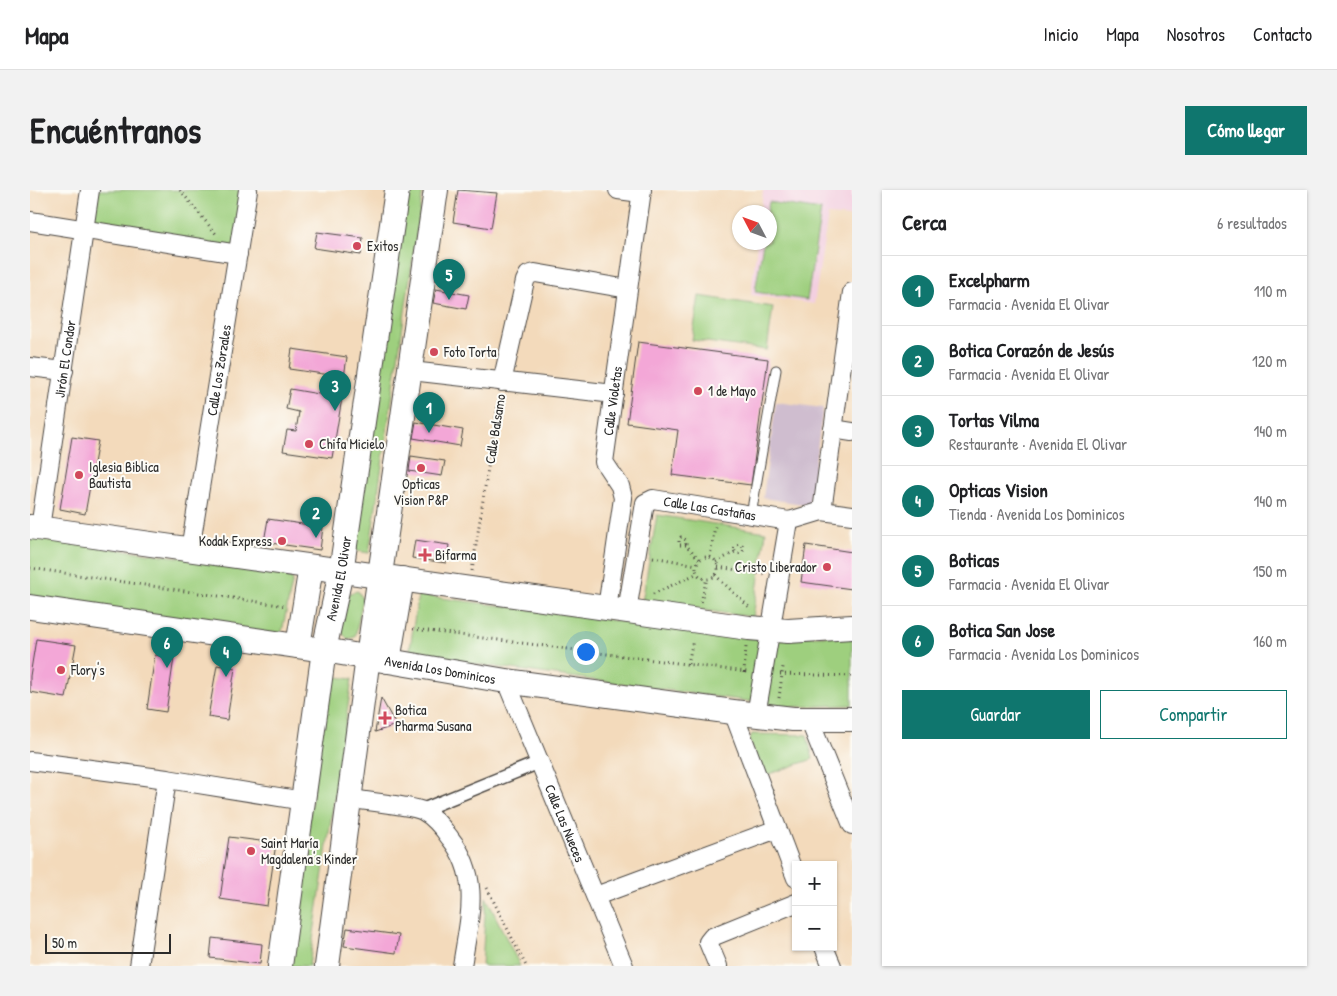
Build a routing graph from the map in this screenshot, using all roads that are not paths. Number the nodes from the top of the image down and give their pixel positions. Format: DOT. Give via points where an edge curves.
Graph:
graph roads {
  1 [pos="90,190"];
  2 [pos="248,190"];
  3 [pos="397,190"];
  4 [pos="436,190"];
  5 [pos="618,190"];
  6 [pos="642,191"];
  7 [pos="30,221"];
  8 [pos="84,228"];
  9 [pos="233,253"];
  10 [pos="628,289"];
  11 [pos="852,298"];
  12 [pos="30,367"];
  13 [pos="411,370"];
  14 [pos="776,370"];
  15 [pos="64,371"];
  16 [pos="502,382"];
  17 [pos="614,394"];
  18 [pos="833,429"];
  19 [pos="852,432"];
  20 [pos="822,511"];
  21 [pos="852,515"];
  22 [pos="751,516"];
  23 [pos="789,521"];
  24 [pos="35,527"];
  25 [pos="190,550"];
  26 [pos="311,568"];
  27 [pos="341,572"];
  28 [pos="391,578"];
  29 [pos="626,605"];
  30 [pos="30,608"];
  31 [pos="852,627"];
  32 [pos="770,630"];
  33 [pos="298,646"];
  34 [pos="324,650"];
  35 [pos="378,659"];
  36 [pos="506,681"];
  37 [pos="744,714"];
  38 [pos="809,719"];
  39 [pos="852,719"];
  40 [pos="30,761"];
  41 [pos="540,762"];
  42 [pos="167,779"];
  43 [pos="351,799"];
  44 [pos="304,801"];
  45 [pos="422,810"];
  46 [pos="852,825"];
  47 [pos="777,829"];
  48 [pos="792,868"];
  49 [pos="596,896"];
  50 [pos="792,905"];
  51 [pos="826,951"];
  52 [pos="140,966"];
  53 [pos="280,966"];
  54 [pos="327,966"];
  55 [pos="462,966"];
  56 [pos="624,966"];
  57 [pos="718,966"];
  58 [pos="832,966"];
  1 -- 8 [label="street, Jirón El Condor"];
  2 -- 9 [label="street, Calle Los Zorzales"];
  3 -- 27 [label="main road, Avenida El Olivar"];
  4 -- 13 [label="main road"];
  5 -- 6 [label="street"];
  6 -- 10 [label="street, Calle Violetas"];
  7 -- 8 [label="street"];
  8 -- 9 [label="street"];
  8 -- 15 [label="street, Jirón El Condor"];
  9 -- 25 [label="street, Calle Los Zorzales"];
  10 -- 16 [label="street, Calle Balsamo" via="535,273 528,275"];
  10 -- 17 [label="street, Calle Violetas"];
  11 -- 18 [label="street"];
  12 -- 15 [label="street"];
  13 -- 16 [label="street"];
  13 -- 28 [label="main road"];
  14 -- 22 [label="lane"];
  15 -- 24 [label="street, Jirón El Condor"];
  16 -- 17 [label="street"];
  17 -- 29 [label="street, Calle Violetas" via="604,462 620,486 623,498"];
  18 -- 19 [label="street"];
  18 -- 20 [label="street"];
  20 -- 21 [label="street"];
  20 -- 23 [label="street, Calle Las Castañas"];
  22 -- 23 [label="street, Calle Las Castañas"];
  22 -- 29 [label="street, Calle Las Castañas" via="653,499 645,503"];
  23 -- 32 [label="street"];
  24 -- 25 [label="main road"];
  25 -- 26 [label="main road"];
  26 -- 27 [label="main road"];
  26 -- 33 [label="main road"];
  27 -- 28 [label="main road"];
  27 -- 34 [label="main road, Avenida El Olivar"];
  28 -- 29 [label="main road"];
  28 -- 35 [label="main road"];
  28 -- 35 [label="main road" via="394,624"];
  29 -- 32 [label="main road"];
  30 -- 33 [label="main road, Avenida Los Dominicos"];
  31 -- 32 [label="main road"];
  32 -- 37 [label="street" via="763,674"];
  33 -- 34 [label="main road, Avenida Los Dominicos"];
  34 -- 35 [label="main road, Avenida Los Dominicos"];
  34 -- 44 [label="main road, Avenida El Olivar"];
  35 -- 36 [label="main road, Avenida Los Dominicos"];
  35 -- 43 [label="main road"];
  36 -- 37 [label="main road, Avenida Los Dominicos"];
  36 -- 41 [label="street, Calle Las Nueces"];
  37 -- 38 [label="main road, Avenida Los Dominicos"];
  37 -- 47 [label="street"];
  38 -- 39 [label="main road, Avenida Los Dominicos"];
  38 -- 46 [label="street"];
  40 -- 42 [label="street"];
  41 -- 45 [label="street"];
  41 -- 49 [label="street, Calle Las Nueces"];
  42 -- 44 [label="street"];
  42 -- 52 [label="street"];
  43 -- 45 [label="street"];
  43 -- 54 [label="main road"];
  44 -- 53 [label="main road, Avenida El Olivar"];
  45 -- 55 [label="street" via="442,827 461,851 468,868 472,894"];
  47 -- 48 [label="street"];
  47 -- 49 [label="street"];
  49 -- 56 [label="street, Calle Las Nueces"];
  50 -- 57 [label="street" via="712,937 708,942"];
  51 -- 58 [label="street"];
}
